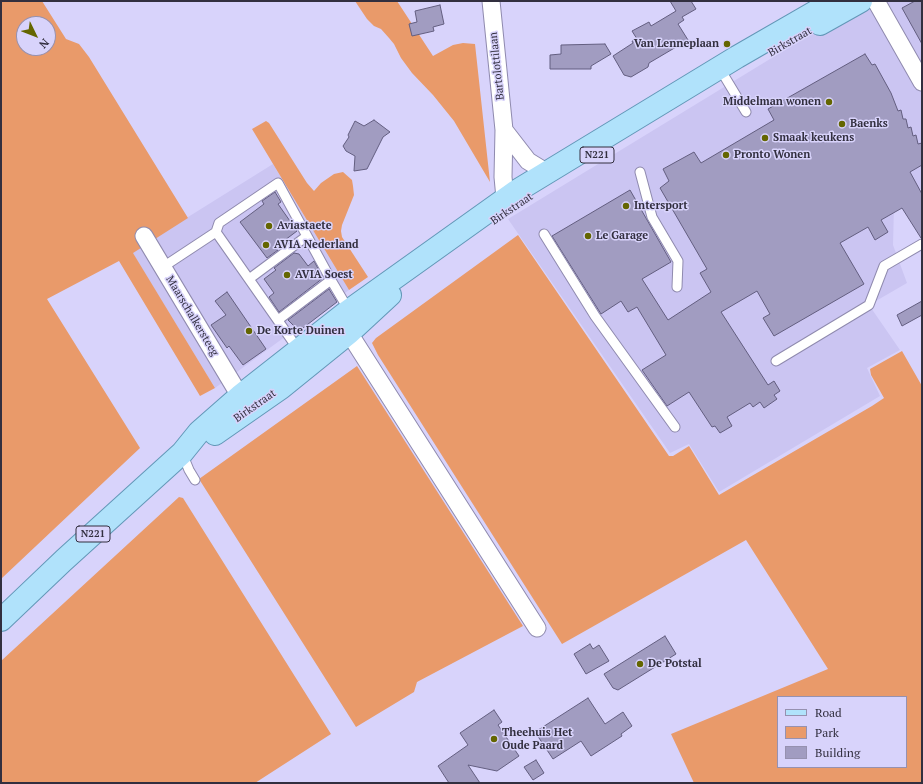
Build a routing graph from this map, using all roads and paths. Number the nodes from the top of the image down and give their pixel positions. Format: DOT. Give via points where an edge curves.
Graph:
graph roads {
  1 [pos="491,1"];
  2 [pos="834,1"];
  3 [pos="861,1"];
  4 [pos="876,1"];
  5 [pos="722,74"];
  6 [pos="922,82"];
  7 [pos="746,112"];
  8 [pos="504,130"];
  9 [pos="546,172"];
  10 [pos="640,172"];
  11 [pos="506,198"];
  12 [pos="216,232"];
  13 [pos="544,234"];
  14 [pos="144,236"];
  15 [pos="307,236"];
  16 [pos="922,244"];
  17 [pos="163,267"];
  18 [pos="249,279"];
  19 [pos="331,280"];
  20 [pos="677,287"];
  21 [pos="347,316"];
  22 [pos="278,320"];
  23 [pos="296,346"];
  24 [pos="324,354"];
  25 [pos="776,360"];
  26 [pos="281,388"];
  27 [pos="240,396"];
  28 [pos="675,427"];
  29 [pos="184,451"];
  30 [pos="195,480"];
  31 [pos="1,620"];
  32 [pos="537,628"];
  1 -- 8 [label="street, Bartolottilaan"];
  2 -- 5 [label="main road, Birkstraat / N221" via="737,57"];
  3 -- 5 [label="main road, Birkstraat / N221"];
  4 -- 6 [label="street"];
  5 -- 7 [label="lane"];
  5 -- 9 [label="main road, Birkstraat / N221"];
  5 -- 21 [label="main road, Birkstraat / N221" via="522,202 392,294"];
  8 -- 9 [label="street" via="528,161"];
  8 -- 11 [label="street, Bartolottilaan"];
  9 -- 11 [label="main road, Birkstraat / N221"];
  10 -- 20 [label="lane" via="652,217 678,261"];
  11 -- 21 [label="main road, Birkstraat / N221"];
  12 -- 15 [label="lane" via="218,223 278,183"];
  12 -- 17 [label="lane"];
  12 -- 18 [label="lane"];
  13 -- 28 [label="lane" via="594,316"];
  14 -- 17 [label="street, Maarschalkersteeg"];
  15 -- 18 [label="lane"];
  15 -- 19 [label="lane"];
  16 -- 25 [label="lane" via="884,266 869,305"];
  17 -- 27 [label="street, Maarschalkersteeg"];
  18 -- 22 [label="lane"];
  19 -- 21 [label="lane"];
  19 -- 22 [label="lane"];
  21 -- 23 [label="main road, Birkstraat / N221"];
  21 -- 24 [label="main road, Birkstraat / N221"];
  21 -- 32 [label="street"];
  22 -- 23 [label="lane"];
  23 -- 24 [label="street"];
  23 -- 26 [label="street" via="299,364"];
  23 -- 27 [label="main road, Birkstraat / N221"];
  24 -- 26 [label="main road, Birkstraat / N221"];
  26 -- 29 [label="main road, Birkstraat / N221" via="207,440"];
  27 -- 29 [label="main road, Birkstraat / N221" via="199,432"];
  29 -- 30 [label="lane" via="189,470"];
  29 -- 31 [label="main road, Birkstraat / N221"];
}
